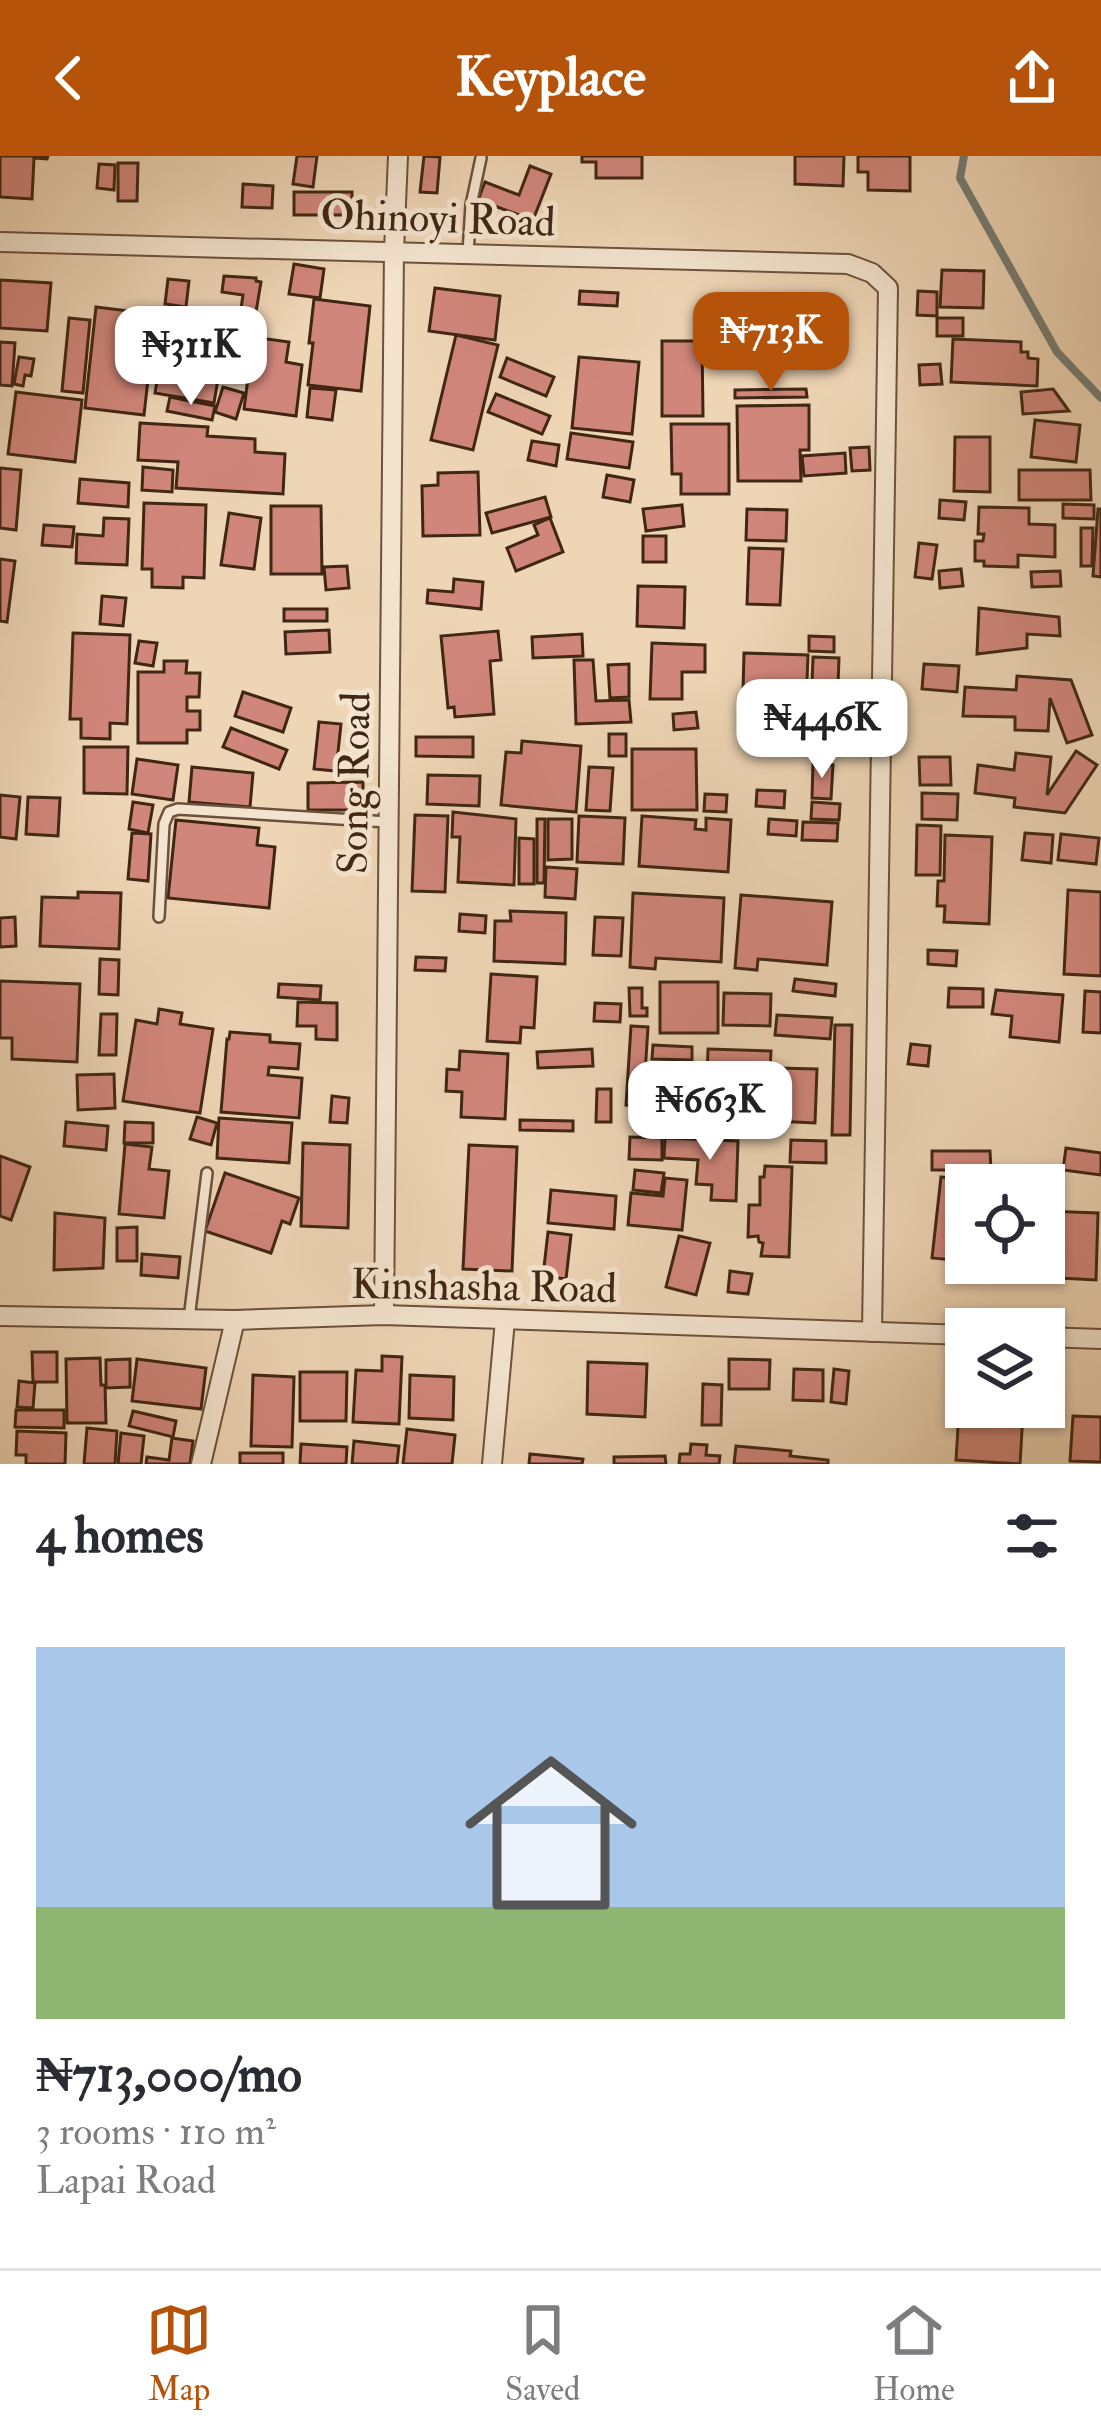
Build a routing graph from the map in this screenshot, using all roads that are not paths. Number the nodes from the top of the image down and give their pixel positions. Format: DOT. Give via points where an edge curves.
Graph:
graph roads {
  1 [pos="398,156"];
  2 [pos="481,158"];
  3 [pos="0,242"];
  4 [pos="394,251"];
  5 [pos="467,254"];
  6 [pos="388,822"];
  7 [pos="159,917"];
  8 [pos="207,1173"];
  9 [pos="383,1315"];
  10 [pos="0,1316"];
  11 [pos="189,1319"];
  12 [pos="235,1320"];
  13 [pos="505,1320"];
  14 [pos="872,1332"];
  15 [pos="945,1334"];
  16 [pos="1065,1338"];
  17 [pos="1101,1339"];
  18 [pos="201,1464"];
  19 [pos="492,1464"];
  1 -- 4 [label="street, Song Road"];
  2 -- 5 [label="lane"];
  3 -- 4 [label="street, Ohinoyi Road"];
  4 -- 5 [label="street, Ohinoyi Road"];
  4 -- 6 [label="street, Song Road"];
  5 -- 14 [label="street, Ohinoyi Road" via="848,264 888,288"];
  6 -- 7 [label="lane" via="169,812"];
  6 -- 9 [label="street, Song Road"];
  8 -- 11 [label="lane"];
  9 -- 12 [label="street, Kinshasha Road"];
  9 -- 13 [label="street, Kinshasha Road"];
  10 -- 11 [label="street, Kinshasha Road"];
  11 -- 12 [label="street, Kinshasha Road"];
  12 -- 18 [label="street"];
  13 -- 14 [label="street, Kinshasha Road"];
  13 -- 19 [label="street"];
  14 -- 15 [label="street, Kinshasha Road"];
  16 -- 17 [label="street"];
}
